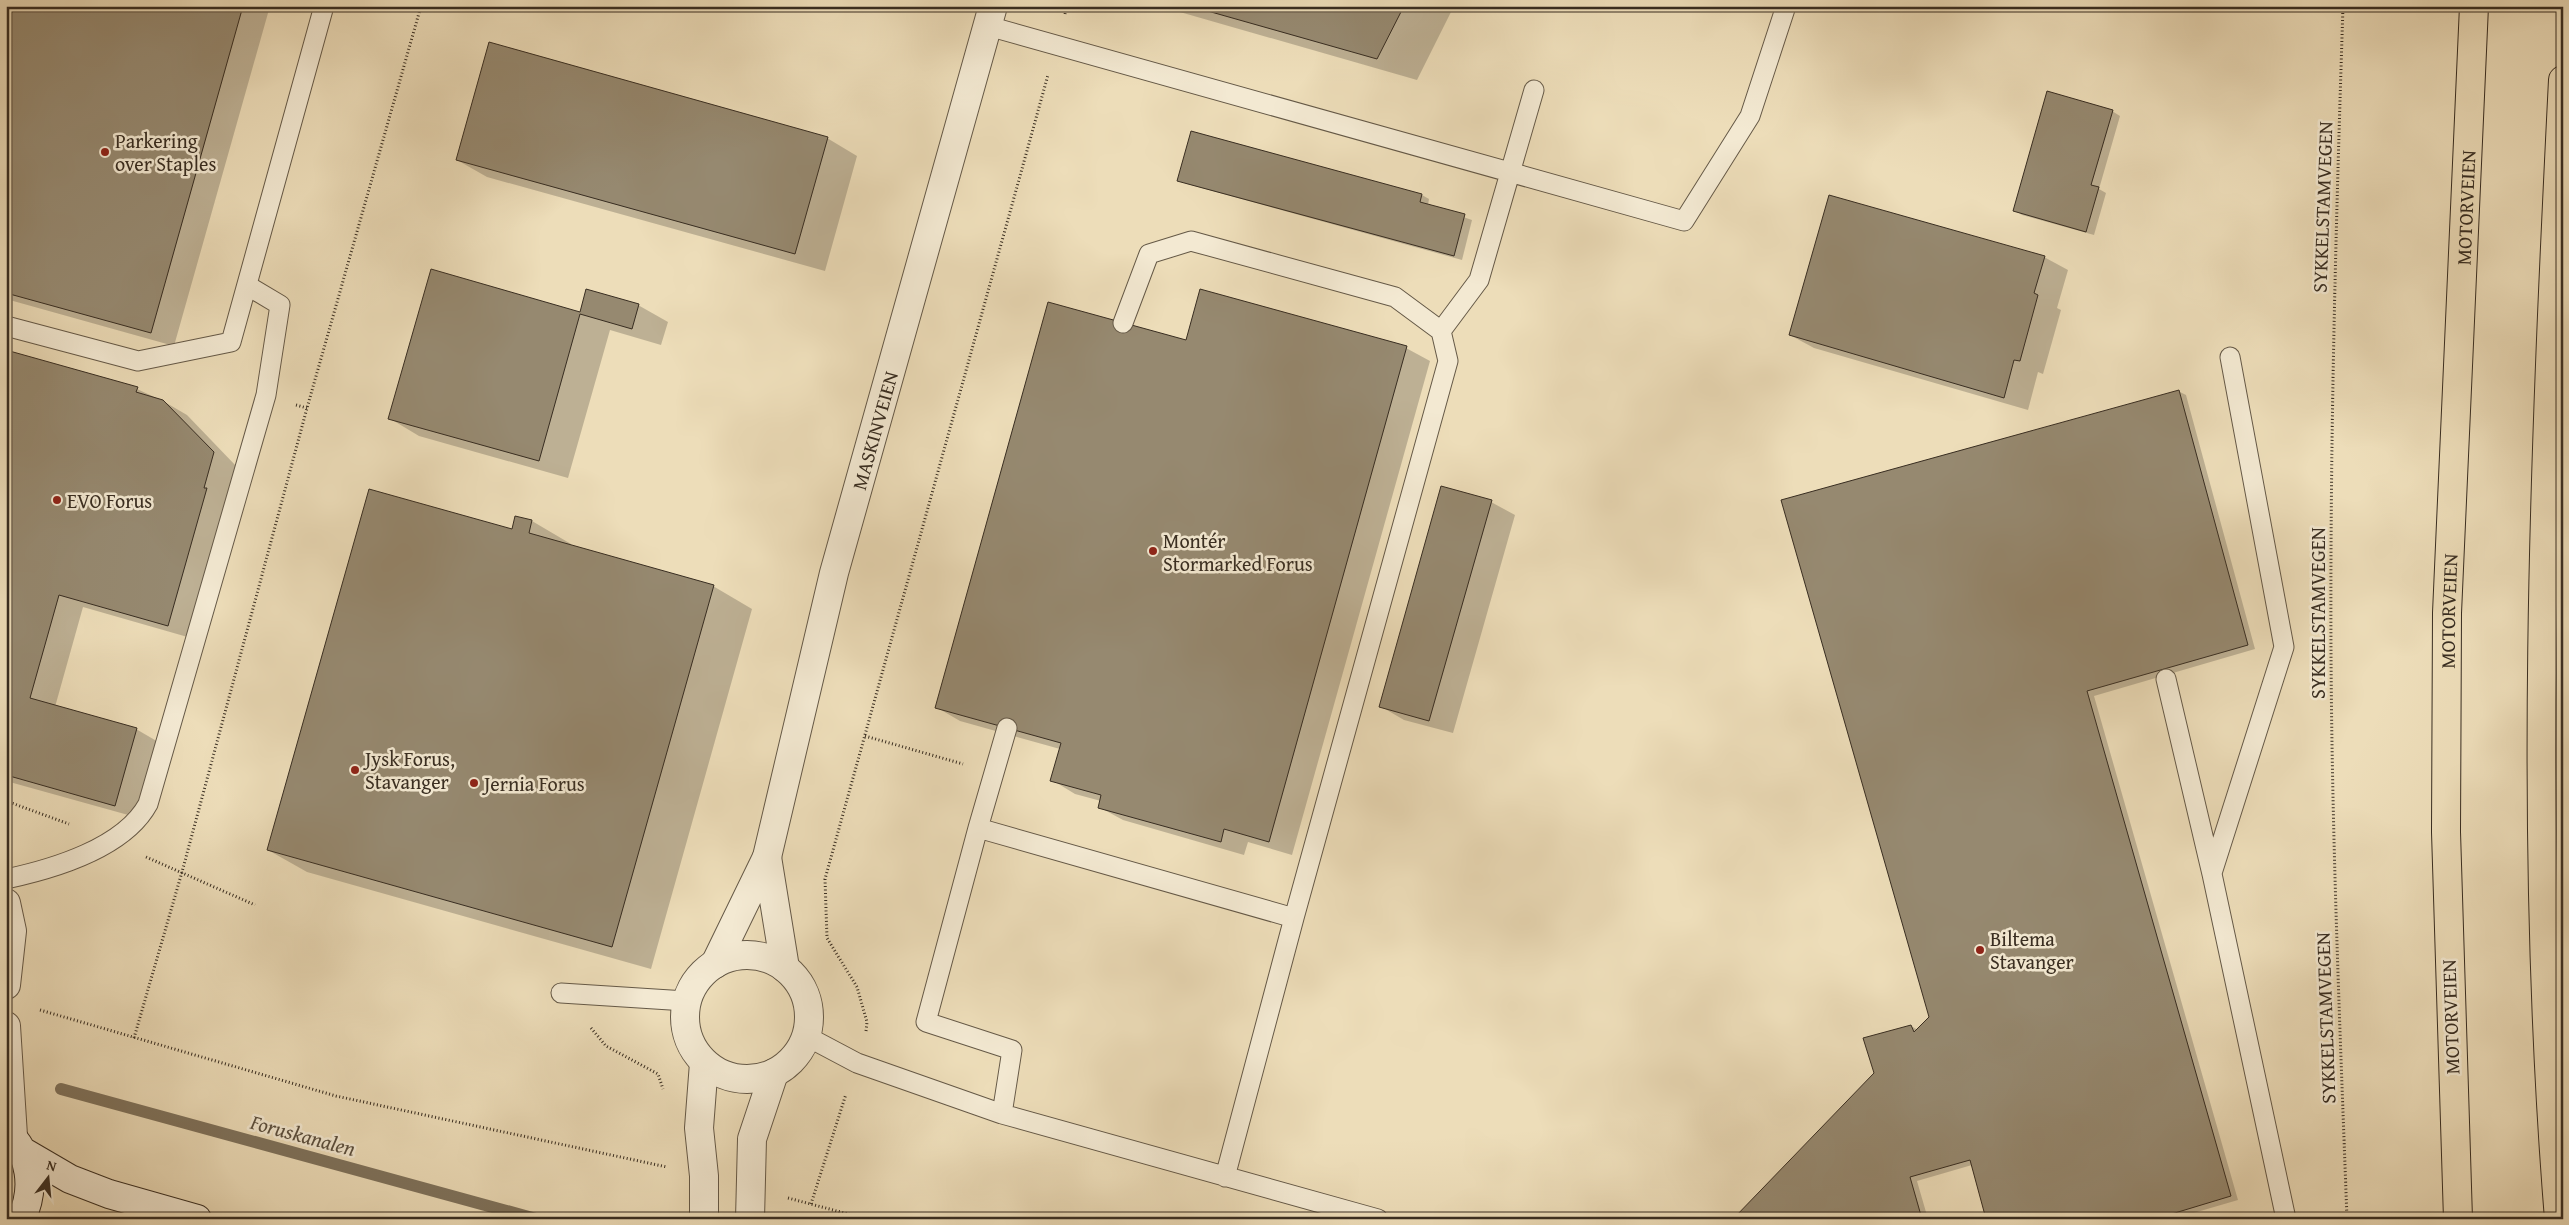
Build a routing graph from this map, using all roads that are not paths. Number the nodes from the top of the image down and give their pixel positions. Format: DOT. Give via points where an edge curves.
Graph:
graph roads {
  1 [pos="324,6"];
  2 [pos="1786,6"];
  3 [pos="2474,6"];
  4 [pos="990,16"];
  5 [pos="2563,80"];
  6 [pos="1534,90"];
  7 [pos="1509,172"];
  8 [pos="248,286"];
  9 [pos="1123,323"];
  10 [pos="6,326"];
  11 [pos="1441,330"];
  12 [pos="2230,356"];
  13 [pos="2166,679"];
  14 [pos="1006,728"];
  15 [pos="978,828"];
  16 [pos="767,857"];
  17 [pos="2212,874"];
  18 [pos="6,880"];
  19 [pos="6,904"];
  20 [pos="1294,918"];
  21 [pos="715,964"];
  22 [pos="784,968"];
  23 [pos="6,985"];
  24 [pos="561,993"];
  25 [pos="686,1001"];
  26 [pos="6,1026"];
  27 [pos="806,1036"];
  28 [pos="704,1063"];
  29 [pos="774,1073"];
  30 [pos="1002,1114"];
  31 [pos="14,1139"];
  32 [pos="1225,1177"];
  33 [pos="21,1219"];
  34 [pos="197,1219"];
  35 [pos="704,1219"];
  36 [pos="750,1219"];
  37 [pos="1378,1219"];
  38 [pos="2286,1219"];
  39 [pos="2458,1219"];
  40 [pos="2559,1219"];
  1 -- 8 [label="lane"];
  2 -- 7 [label="lane" via="1750,116 1684,221"];
  3 -- 39 [label="highway, MOTORVEIEN" via="2447,613 2446,832"];
  4 -- 7 [label="lane" via="1056,46"];
  4 -- 16 [label="street, MASKINVEIEN" via="834,573"];
  5 -- 40 [label="highway" via="2541,626 2547,1012"];
  6 -- 7 [label="lane"];
  7 -- 11 [label="lane" via="1479,280"];
  8 -- 10 [label="lane" via="231,342 138,361"];
  8 -- 18 [label="lane" via="280,305 266,395 148,804 140,819 113,840 43,871"];
  9 -- 11 [label="lane" via="1150,254 1191,241 1395,297"];
  11 -- 20 [label="lane" via="1448,361"];
  12 -- 17 [label="lane" via="2284,647"];
  13 -- 17 [label="lane"];
  14 -- 15 [label="lane"];
  15 -- 20 [label="lane"];
  15 -- 30 [label="lane" via="926,1022 1012,1050"];
  16 -- 21 [label="street, MASKINVEIEN"];
  16 -- 22 [label="street, MASKINVEIEN"];
  17 -- 38 [label="lane"];
  19 -- 23 [label="street" via="12,930"];
  20 -- 32 [label="lane"];
  21 -- 22 [label="street" via="732,957 750,955 768,959"];
  21 -- 25 [label="street" via="697,980"];
  22 -- 27 [label="street" via="798,982 806,998 809,1017"];
  24 -- 25 [label="lane"];
  25 -- 28 [label="street" via="687,1035"];
  26 -- 31 [label="street"];
  27 -- 29 [label="street" via="799,1052"];
  27 -- 30 [label="lane" via="857,1063"];
  28 -- 29 [label="street" via="738,1079 756,1079"];
  28 -- 35 [label="street" via="700,1128"];
  29 -- 36 [label="street" via="752,1139"];
  30 -- 32 [label="lane"];
  31 -- 33 [label="street" via="28,1167 30,1184"];
  31 -- 34 [label="street" via="70,1179 109,1194"];
  32 -- 37 [label="lane"];
}
